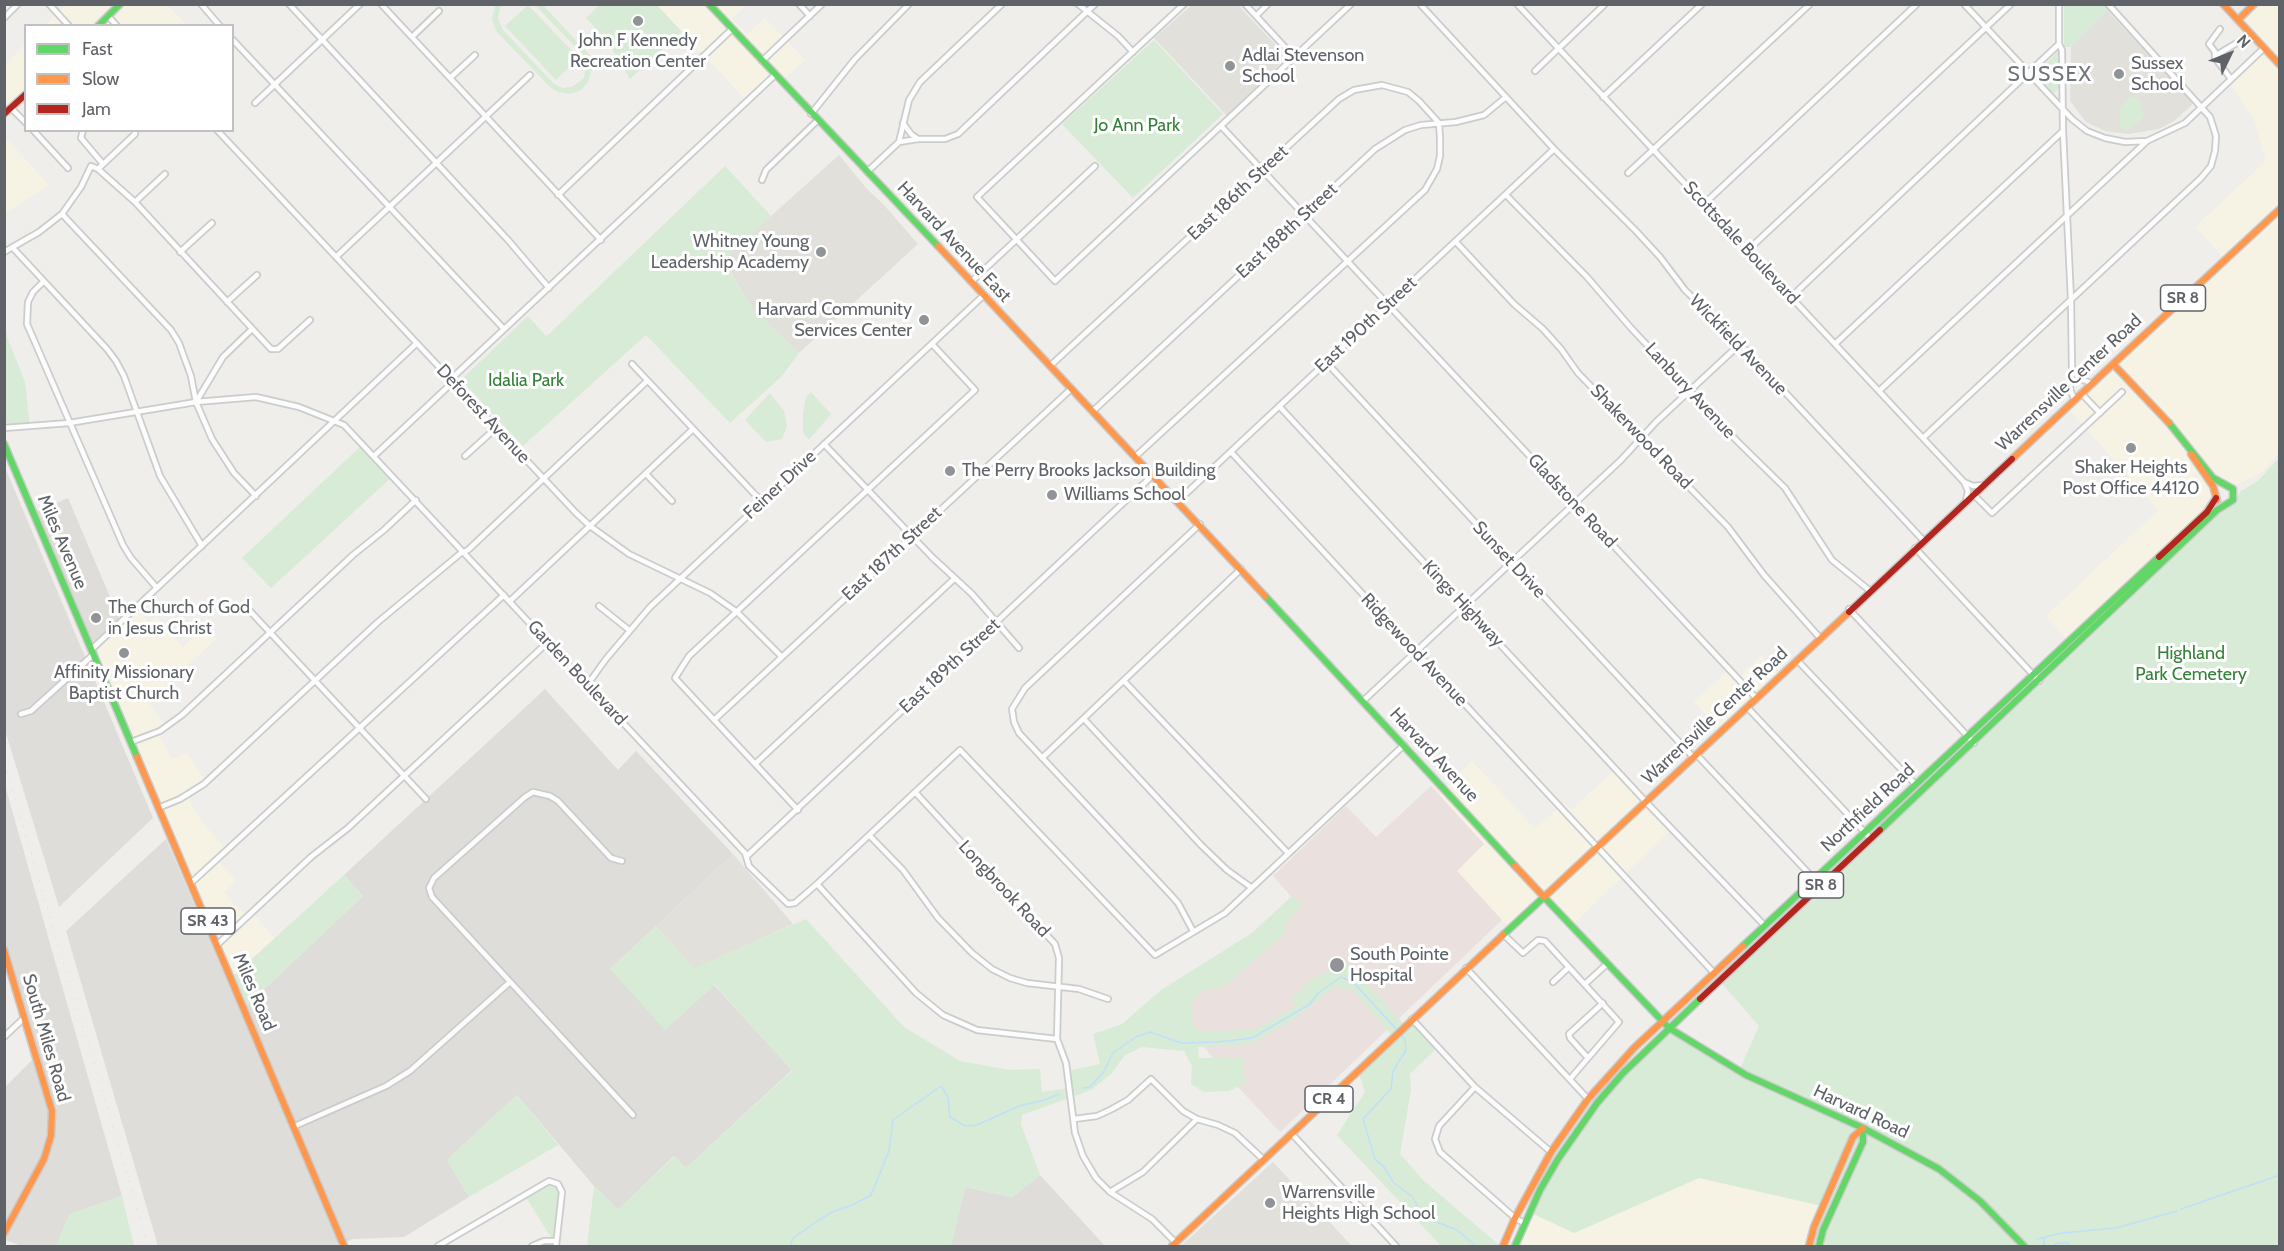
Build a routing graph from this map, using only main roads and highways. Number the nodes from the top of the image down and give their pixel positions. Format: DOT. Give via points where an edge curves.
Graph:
graph roads {
  1 [pos="120,4"];
  2 [pos="709,4"];
  3 [pos="2223,4"];
  4 [pos="2254,4"];
  5 [pos="2238,20"];
  6 [pos="100,24"];
  7 [pos="2280,65"];
  8 [pos="24,96"];
  9 [pos="4,114"];
  10 [pos="2280,209"];
  11 [pos="2113,364"];
  12 [pos="2185,443"];
  13 [pos="4,444"];
  14 [pos="2224,485"];
  15 [pos="2216,495"];
  16 [pos="1178,501"];
  17 [pos="2224,504"];
  18 [pos="121,717"];
  19 [pos="1544,897"];
  20 [pos="4,950"];
  21 [pos="1662,1021"];
  22 [pos="1669,1028"];
  23 [pos="1863,1128"];
  24 [pos="4,1233"];
  25 [pos="1174,1245"];
  26 [pos="344,1246"];
  27 [pos="1503,1246"];
  28 [pos="1515,1246"];
  29 [pos="1809,1246"];
  30 [pos="1819,1246"];
  31 [pos="2024,1246"];
  1 -- 6 [label="main road"];
  2 -- 16 [label="main road, Harvard Avenue East"];
  3 -- 5 [label="main road"];
  4 -- 5 [label="main road"];
  5 -- 7 [label="main road"];
  8 -- 9 [label="main road"];
  10 -- 11 [label="main road, Warrensville Center Road / SR 8"];
  11 -- 12 [label="main road"];
  11 -- 19 [label="main road, Warrensville Center Road / CR 4"];
  12 -- 14 [label="main road" via="2215,480"];
  12 -- 15 [label="main road"];
  13 -- 18 [label="main road, Miles Avenue / SR 43"];
  14 -- 15 [label="main road" via="2217,488"];
  14 -- 17 [label="main road" via="2234,495"];
  15 -- 17 [label="main road"];
  15 -- 21 [label="main road, Northfield Road / SR 8" via="2207,512"];
  16 -- 19 [label="main road, Harvard Avenue"];
  17 -- 22 [label="main road, Northfield Road / SR 8"];
  18 -- 26 [label="main road, Miles Road / SR 43"];
  19 -- 21 [label="main road, Harvard Avenue"];
  19 -- 25 [label="main road, Warrensville Center Road / CR 4"];
  20 -- 24 [label="main road, South Miles Road" via="52,1111 51,1136 44,1159"];
  21 -- 22 [label="main road, Harvard Avenue"];
  21 -- 27 [label="main road, Northfield Road / SR 8" via="1588,1099 1551,1152"];
  22 -- 23 [label="main road, Harvard Road" via="1746,1075"];
  22 -- 28 [label="main road, Northfield Road / SR 8" via="1597,1103 1558,1160"];
  23 -- 29 [label="main road" via="1853,1137"];
  23 -- 30 [label="main road" via="1863,1142"];
  23 -- 31 [label="main road, Harvard Road" via="1939,1169 1980,1201"];
}
